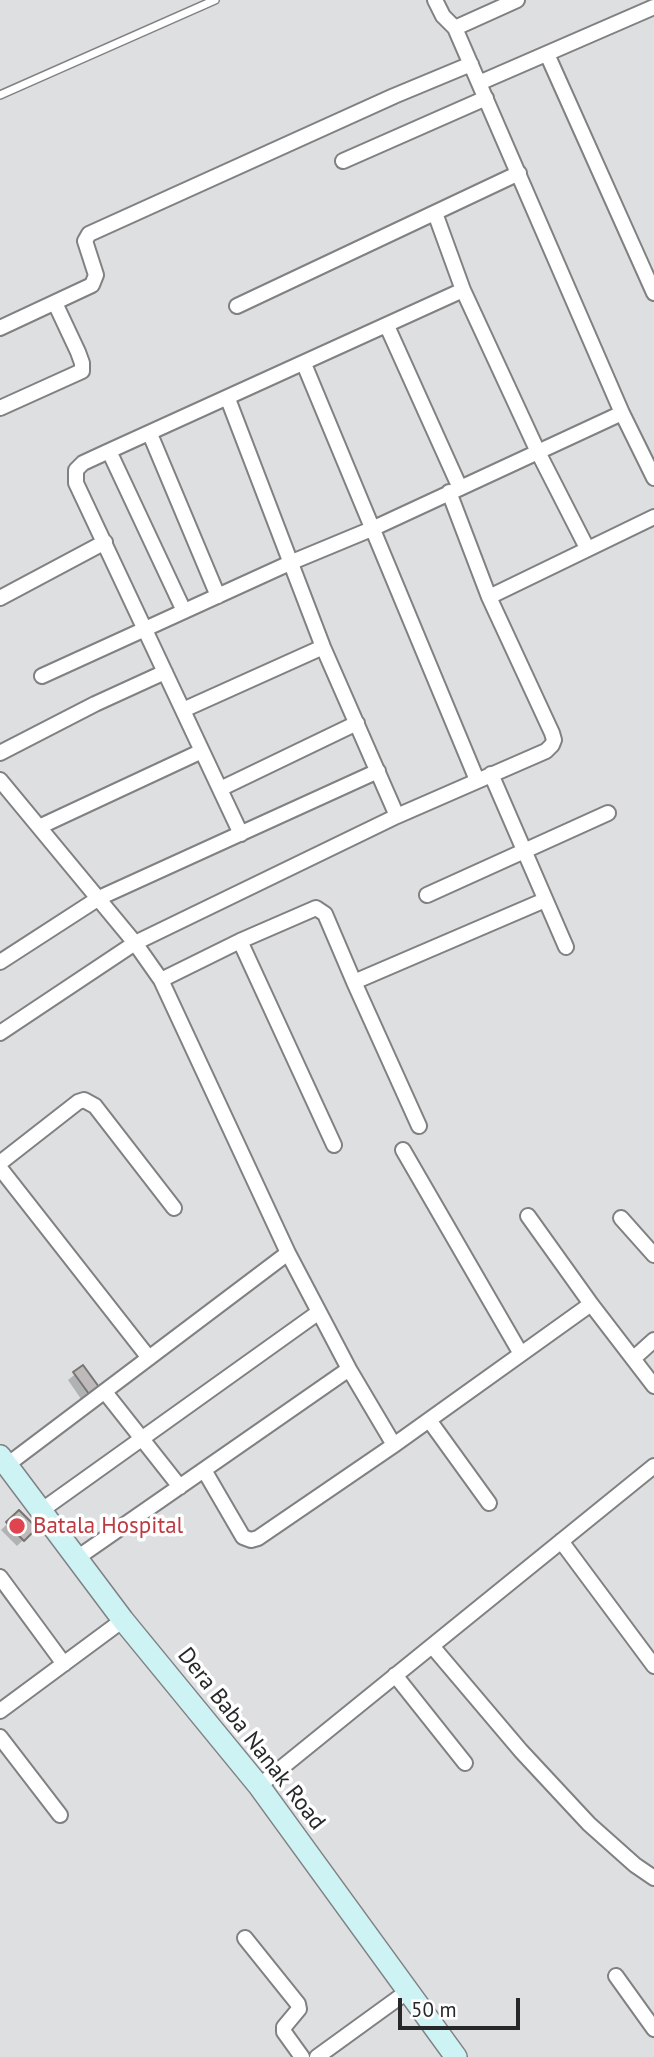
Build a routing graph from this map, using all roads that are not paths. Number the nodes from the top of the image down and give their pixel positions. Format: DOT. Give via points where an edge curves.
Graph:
graph roads {
  1 [pos="215,0"];
  2 [pos="435,0"];
  3 [pos="517,0"];
  4 [pos="654,7"];
  5 [pos="455,28"];
  6 [pos="547,54"];
  7 [pos="471,64"];
  8 [pos="479,83"];
  9 [pos="0,95"];
  10 [pos="486,98"];
  11 [pos="343,161"];
  12 [pos="519,173"];
  13 [pos="435,213"];
  14 [pos="463,290"];
  15 [pos="654,293"];
  16 [pos="55,303"];
  17 [pos="237,306"];
  18 [pos="387,326"];
  19 [pos="0,328"];
  20 [pos="303,365"];
  21 [pos="228,399"];
  22 [pos="0,408"];
  23 [pos="622,413"];
  24 [pos="150,434"];
  25 [pos="109,451"];
  26 [pos="538,452"];
  27 [pos="654,478"];
  28 [pos="454,490"];
  29 [pos="654,517"];
  30 [pos="374,528"];
  31 [pos="105,542"];
  32 [pos="587,548"];
  33 [pos="292,562"];
  34 [pos="218,596"];
  35 [pos="489,597"];
  36 [pos="0,598"];
  37 [pos="184,611"];
  38 [pos="144,629"];
  39 [pos="323,648"];
  40 [pos="165,672"];
  41 [pos="42,676"];
  42 [pos="183,710"];
  43 [pos="357,723"];
  44 [pos="202,751"];
  45 [pos="0,753"];
  46 [pos="378,771"];
  47 [pos="484,777"];
  48 [pos="0,780"];
  49 [pos="220,789"];
  50 [pos="608,813"];
  51 [pos="397,817"];
  52 [pos="39,827"];
  53 [pos="241,834"];
  54 [pos="524,852"];
  55 [pos="427,895"];
  56 [pos="99,898"];
  57 [pos="545,900"];
  58 [pos="240,941"];
  59 [pos="135,943"];
  60 [pos="566,947"];
  61 [pos="0,962"];
  62 [pos="161,981"];
  63 [pos="354,982"];
  64 [pos="0,1033"];
  65 [pos="419,1126"];
  66 [pos="334,1144"];
  67 [pos="403,1150"];
  68 [pos="0,1163"];
  69 [pos="0,1168"];
  70 [pos="174,1208"];
  71 [pos="528,1216"];
  72 [pos="621,1218"];
  73 [pos="288,1253"];
  74 [pos="654,1255"];
  75 [pos="591,1304"];
  76 [pos="320,1312"];
  77 [pos="654,1340"];
  78 [pos="521,1354"];
  79 [pos="149,1358"];
  80 [pos="634,1358"];
  81 [pos="349,1369"];
  82 [pos="654,1386"];
  83 [pos="105,1392"];
  84 [pos="429,1420"];
  85 [pos="141,1438"];
  86 [pos="394,1445"];
  87 [pos="654,1466"];
  88 [pos="5,1468"];
  89 [pos="204,1470"];
  90 [pos="180,1487"];
  91 [pos="489,1503"];
  92 [pos="42,1510"];
  93 [pos="561,1541"];
  94 [pos="77,1558"];
  95 [pos="0,1577"];
  96 [pos="123,1620"];
  97 [pos="432,1646"];
  98 [pos="64,1664"];
  99 [pos="654,1666"];
  100 [pos="395,1675"];
  101 [pos="1,1709"];
  102 [pos="0,1737"];
  103 [pos="465,1763"];
  104 [pos="260,1786"];
  105 [pos="60,1815"];
  106 [pos="654,1878"];
  107 [pos="245,1938"];
  108 [pos="616,1976"];
  109 [pos="408,1991"];
  110 [pos="654,2029"];
  111 [pos="302,2057"];
  112 [pos="317,2057"];
  113 [pos="457,2057"];
  1 -- 9 [label="lane"];
  2 -- 5 [label="street"];
  3 -- 5 [label="street"];
  4 -- 6 [label="street"];
  5 -- 7 [label="street"];
  6 -- 8 [label="street"];
  6 -- 15 [label="street"];
  7 -- 8 [label="street"];
  7 -- 16 [label="street" via="89,234 85,241 94,281"];
  8 -- 10 [label="street"];
  10 -- 11 [label="street"];
  10 -- 12 [label="street"];
  12 -- 13 [label="street"];
  12 -- 23 [label="street"];
  13 -- 14 [label="street"];
  13 -- 17 [label="street"];
  14 -- 18 [label="street"];
  14 -- 26 [label="street"];
  16 -- 19 [label="street"];
  16 -- 22 [label="street" via="82,371"];
  18 -- 20 [label="street"];
  18 -- 28 [label="street"];
  20 -- 21 [label="street"];
  20 -- 30 [label="street"];
  21 -- 24 [label="street"];
  21 -- 33 [label="street"];
  23 -- 26 [label="street"];
  23 -- 27 [label="street"];
  24 -- 25 [label="street"];
  24 -- 34 [label="street"];
  25 -- 31 [label="street" via="79,466 75,476"];
  25 -- 37 [label="street"];
  26 -- 28 [label="street"];
  26 -- 32 [label="street"];
  28 -- 30 [label="street"];
  28 -- 35 [label="street"];
  29 -- 32 [label="street"];
  30 -- 33 [label="street"];
  30 -- 47 [label="street"];
  31 -- 36 [label="street"];
  31 -- 38 [label="street"];
  32 -- 35 [label="street"];
  33 -- 34 [label="street"];
  33 -- 39 [label="street"];
  34 -- 37 [label="street"];
  35 -- 47 [label="street" via="554,740 546,751"];
  37 -- 38 [label="street"];
  38 -- 40 [label="street"];
  38 -- 41 [label="street"];
  39 -- 42 [label="street"];
  39 -- 43 [label="street"];
  40 -- 42 [label="street"];
  40 -- 45 [label="street"];
  42 -- 44 [label="street"];
  43 -- 46 [label="street"];
  43 -- 49 [label="street"];
  44 -- 49 [label="street"];
  44 -- 52 [label="street"];
  46 -- 51 [label="street"];
  46 -- 53 [label="street"];
  47 -- 51 [label="street"];
  47 -- 54 [label="street"];
  48 -- 52 [label="street"];
  49 -- 53 [label="street"];
  50 -- 54 [label="street"];
  51 -- 59 [label="street"];
  52 -- 56 [label="street"];
  53 -- 56 [label="street"];
  54 -- 55 [label="street"];
  54 -- 57 [label="street"];
  56 -- 59 [label="street"];
  56 -- 61 [label="street"];
  57 -- 60 [label="street"];
  57 -- 63 [label="street"];
  58 -- 62 [label="street"];
  58 -- 63 [label="street" via="316,908 325,914"];
  58 -- 66 [label="street"];
  59 -- 62 [label="street"];
  59 -- 64 [label="street"];
  62 -- 73 [label="street"];
  63 -- 65 [label="street"];
  67 -- 78 [label="street"];
  68 -- 70 [label="street" via="78,1102 90,1101"];
  69 -- 79 [label="street"];
  71 -- 75 [label="street"];
  72 -- 74 [label="street"];
  73 -- 76 [label="street"];
  73 -- 79 [label="street"];
  75 -- 78 [label="street"];
  75 -- 80 [label="street"];
  76 -- 81 [label="street"];
  76 -- 85 [label="street"];
  77 -- 80 [label="street"];
  78 -- 84 [label="street"];
  79 -- 83 [label="street"];
  80 -- 82 [label="street"];
  81 -- 86 [label="street"];
  81 -- 89 [label="street"];
  83 -- 85 [label="street"];
  83 -- 88 [label="street"];
  84 -- 86 [label="street"];
  84 -- 91 [label="street"];
  85 -- 90 [label="street"];
  85 -- 92 [label="street"];
  86 -- 89 [label="street" via="251,1540 243,1537"];
  87 -- 93 [label="street"];
  88 -- 92 [label="main road, Dera Baba Nanak Road"];
  89 -- 90 [label="street"];
  90 -- 94 [label="street"];
  92 -- 94 [label="main road, Dera Baba Nanak Road"];
  93 -- 97 [label="street"];
  93 -- 99 [label="street"];
  94 -- 96 [label="main road, Dera Baba Nanak Road"];
  95 -- 98 [label="street"];
  96 -- 98 [label="street"];
  96 -- 104 [label="main road, Dera Baba Nanak Road"];
  97 -- 100 [label="street"];
  97 -- 106 [label="street" via="589,1824"];
  98 -- 101 [label="street"];
  100 -- 103 [label="street"];
  100 -- 104 [label="street"];
  102 -- 105 [label="street"];
  104 -- 109 [label="main road, Dera Baba Nanak Road"];
  107 -- 111 [label="street" via="298,2004 299,2010 284,2032"];
  108 -- 110 [label="street"];
  109 -- 112 [label="street"];
  109 -- 113 [label="main road, Dera Baba Nanak Road"];
}
